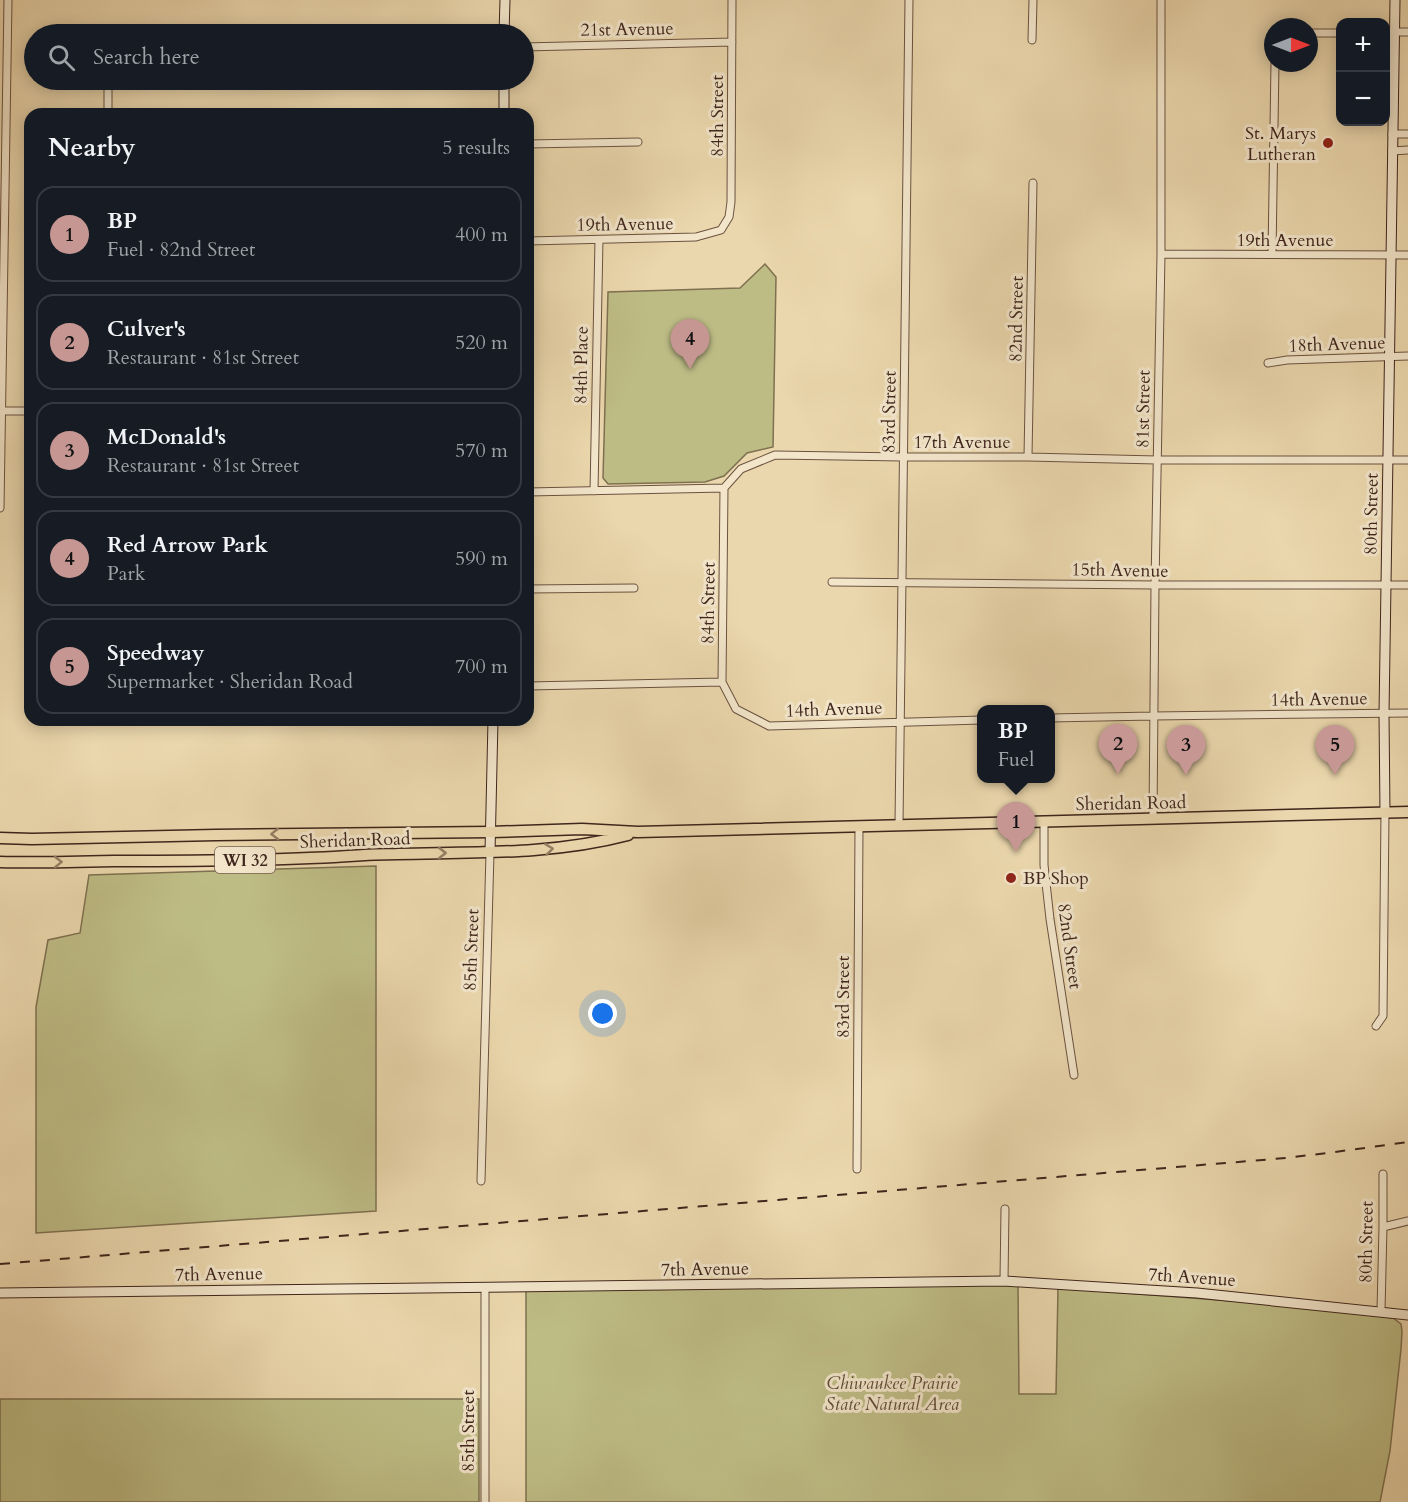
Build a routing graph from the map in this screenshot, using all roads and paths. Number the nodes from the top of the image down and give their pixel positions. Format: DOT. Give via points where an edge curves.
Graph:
graph roads {
  1 [pos="8,0"];
  2 [pos="505,0"];
  3 [pos="732,0"];
  4 [pos="909,0"];
  5 [pos="1033,0"];
  6 [pos="1161,0"];
  7 [pos="1395,0"];
  8 [pos="504,24"];
  9 [pos="1390,32"];
  10 [pos="1408,32"];
  11 [pos="1318,33"];
  12 [pos="1336,33"];
  13 [pos="1032,40"];
  14 [pos="732,42"];
  15 [pos="534,47"];
  16 [pos="1275,72"];
  17 [pos="108,90"];
  18 [pos="504,90"];
  19 [pos="108,108"];
  20 [pos="504,108"];
  21 [pos="1392,134"];
  22 [pos="1408,134"];
  23 [pos="638,142"];
  24 [pos="534,144"];
  25 [pos="1408,150"];
  26 [pos="1392,151"];
  27 [pos="1033,183"];
  28 [pos="721,230"];
  29 [pos="599,240"];
  30 [pos="534,242"];
  31 [pos="1161,254"];
  32 [pos="1272,254"];
  33 [pos="1392,255"];
  34 [pos="1408,255"];
  35 [pos="1389,356"];
  36 [pos="1408,356"];
  37 [pos="1268,363"];
  38 [pos="1,411"];
  39 [pos="24,411"];
  40 [pos="903,457"];
  41 [pos="1028,457"];
  42 [pos="1157,460"];
  43 [pos="1389,460"];
  44 [pos="1408,460"];
  45 [pos="724,488"];
  46 [pos="594,491"];
  47 [pos="534,492"];
  48 [pos="0,508"];
  49 [pos="832,582"];
  50 [pos="902,582"];
  51 [pos="1155,585"];
  52 [pos="1387,585"];
  53 [pos="1408,585"];
  54 [pos="634,588"];
  55 [pos="534,589"];
  56 [pos="722,682"];
  57 [pos="534,686"];
  58 [pos="1408,713"];
  59 [pos="1384,714"];
  60 [pos="1153,716"];
  61 [pos="1055,718"];
  62 [pos="977,720"];
  63 [pos="900,722"];
  64 [pos="494,726"];
  65 [pos="1408,812"];
  66 [pos="1385,813"];
  67 [pos="1153,819"];
  68 [pos="1044,821"];
  69 [pos="899,825"];
  70 [pos="859,826"];
  71 [pos="491,832"];
  72 [pos="638,832"];
  73 [pos="0,838"];
  74 [pos="490,853"];
  75 [pos="0,862"];
  76 [pos="1376,1026"];
  77 [pos="1074,1075"];
  78 [pos="857,1170"];
  79 [pos="1383,1174"];
  80 [pos="481,1181"];
  81 [pos="1005,1209"];
  82 [pos="1408,1221"];
  83 [pos="1383,1227"];
  84 [pos="1004,1281"];
  85 [pos="485,1288"];
  86 [pos="0,1293"];
  87 [pos="1381,1311"];
  88 [pos="1408,1314"];
  89 [pos="484,1502"];
  1 -- 38 [label="street"];
  2 -- 8 [label="street"];
  3 -- 14 [label="street, 84th Street"];
  4 -- 40 [label="street, 83rd Street"];
  5 -- 13 [label="street"];
  6 -- 31 [label="street, 81st Street"];
  7 -- 9 [label="street, 80th Street"];
  9 -- 10 [label="street"];
  9 -- 21 [label="street, 80th Street"];
  11 -- 12 [label="street"];
  14 -- 15 [label="street, 21st Avenue"];
  14 -- 28 [label="street, 84th Street" via="731,202 729,218"];
  16 -- 32 [label="street"];
  17 -- 19 [label="street"];
  18 -- 20 [label="street"];
  21 -- 22 [label="street"];
  21 -- 26 [label="street, 80th Street"];
  23 -- 24 [label="street"];
  25 -- 26 [label="street"];
  26 -- 33 [label="street, 80th Street"];
  27 -- 41 [label="street, 82nd Street"];
  28 -- 29 [label="street, 19th Avenue" via="696,237"];
  29 -- 30 [label="street, 19th Avenue"];
  29 -- 46 [label="street, 84th Place"];
  31 -- 32 [label="street, 19th Avenue"];
  31 -- 42 [label="street, 81st Street"];
  32 -- 33 [label="street, 19th Avenue"];
  33 -- 34 [label="street, 19th Avenue"];
  33 -- 35 [label="street, 80th Street"];
  35 -- 36 [label="street, 18th Avenue"];
  35 -- 37 [label="street, 18th Avenue"];
  35 -- 43 [label="street, 80th Street"];
  38 -- 39 [label="street"];
  38 -- 48 [label="street"];
  40 -- 41 [label="street, 17th Avenue"];
  40 -- 45 [label="street, 17th Avenue" via="775,455 741,469"];
  40 -- 50 [label="street, 83rd Street"];
  41 -- 42 [label="street, 17th Avenue"];
  42 -- 43 [label="street, 17th Avenue"];
  42 -- 51 [label="street, 81st Street"];
  43 -- 44 [label="street, 17th Avenue"];
  43 -- 52 [label="street, 80th Street"];
  45 -- 46 [label="street"];
  45 -- 56 [label="street, 84th Street"];
  46 -- 47 [label="street"];
  49 -- 50 [label="street, 15th Avenue"];
  50 -- 51 [label="street, 15th Avenue"];
  50 -- 63 [label="street, 83rd Street"];
  51 -- 52 [label="street, 15th Avenue"];
  51 -- 60 [label="street, 81st Street"];
  52 -- 53 [label="street, 15th Avenue"];
  52 -- 59 [label="street, 80th Street"];
  54 -- 55 [label="street"];
  56 -- 57 [label="street"];
  56 -- 63 [label="street, 14th Avenue" via="736,709 769,726"];
  58 -- 59 [label="street, 14th Avenue"];
  59 -- 60 [label="street, 14th Avenue"];
  59 -- 66 [label="street, 80th Street"];
  60 -- 61 [label="street, 14th Avenue"];
  60 -- 67 [label="street, 81st Street"];
  62 -- 63 [label="street, 14th Avenue"];
  63 -- 69 [label="street, 83rd Street"];
  64 -- 71 [label="street, 85th Street"];
  65 -- 66 [label="main road, Sheridan Road / WI 32"];
  66 -- 67 [label="main road, Sheridan Road / WI 32"];
  66 -- 76 [label="street, 80th Street" via="1383,1016"];
  67 -- 68 [label="main road, Sheridan Road / WI 32"];
  68 -- 69 [label="main road, Sheridan Road / WI 32"];
  68 -- 77 [label="street, 82nd Street" via="1050,919"];
  69 -- 70 [label="main road, Sheridan Road / WI 32"];
  70 -- 72 [label="main road, Sheridan Road / WI 32"];
  70 -- 78 [label="street, 83rd Street"];
  71 -- 72 [label="main road, Sheridan Road / WI 32"];
  71 -- 73 [label="main road, Sheridan Road / WI 32, one-way"];
  71 -- 74 [label="street, 85th Street"];
  74 -- 72 [label="main road, Sheridan Road / WI 32, one-way" via="599,843"];
  75 -- 74 [label="main road, Sheridan Road / WI 32, one-way"];
  74 -- 80 [label="street, 85th Street"];
  79 -- 83 [label="street, 80th Street"];
  81 -- 84 [label="street"];
  82 -- 83 [label="street"];
  83 -- 87 [label="street, 80th Street"];
  84 -- 85 [label="street, 7th Avenue"];
  84 -- 87 [label="street, 7th Avenue" via="1197,1293"];
  85 -- 86 [label="street, 7th Avenue"];
  85 -- 89 [label="street, 85th Street"];
  87 -- 88 [label="street, 7th Avenue"];
}
